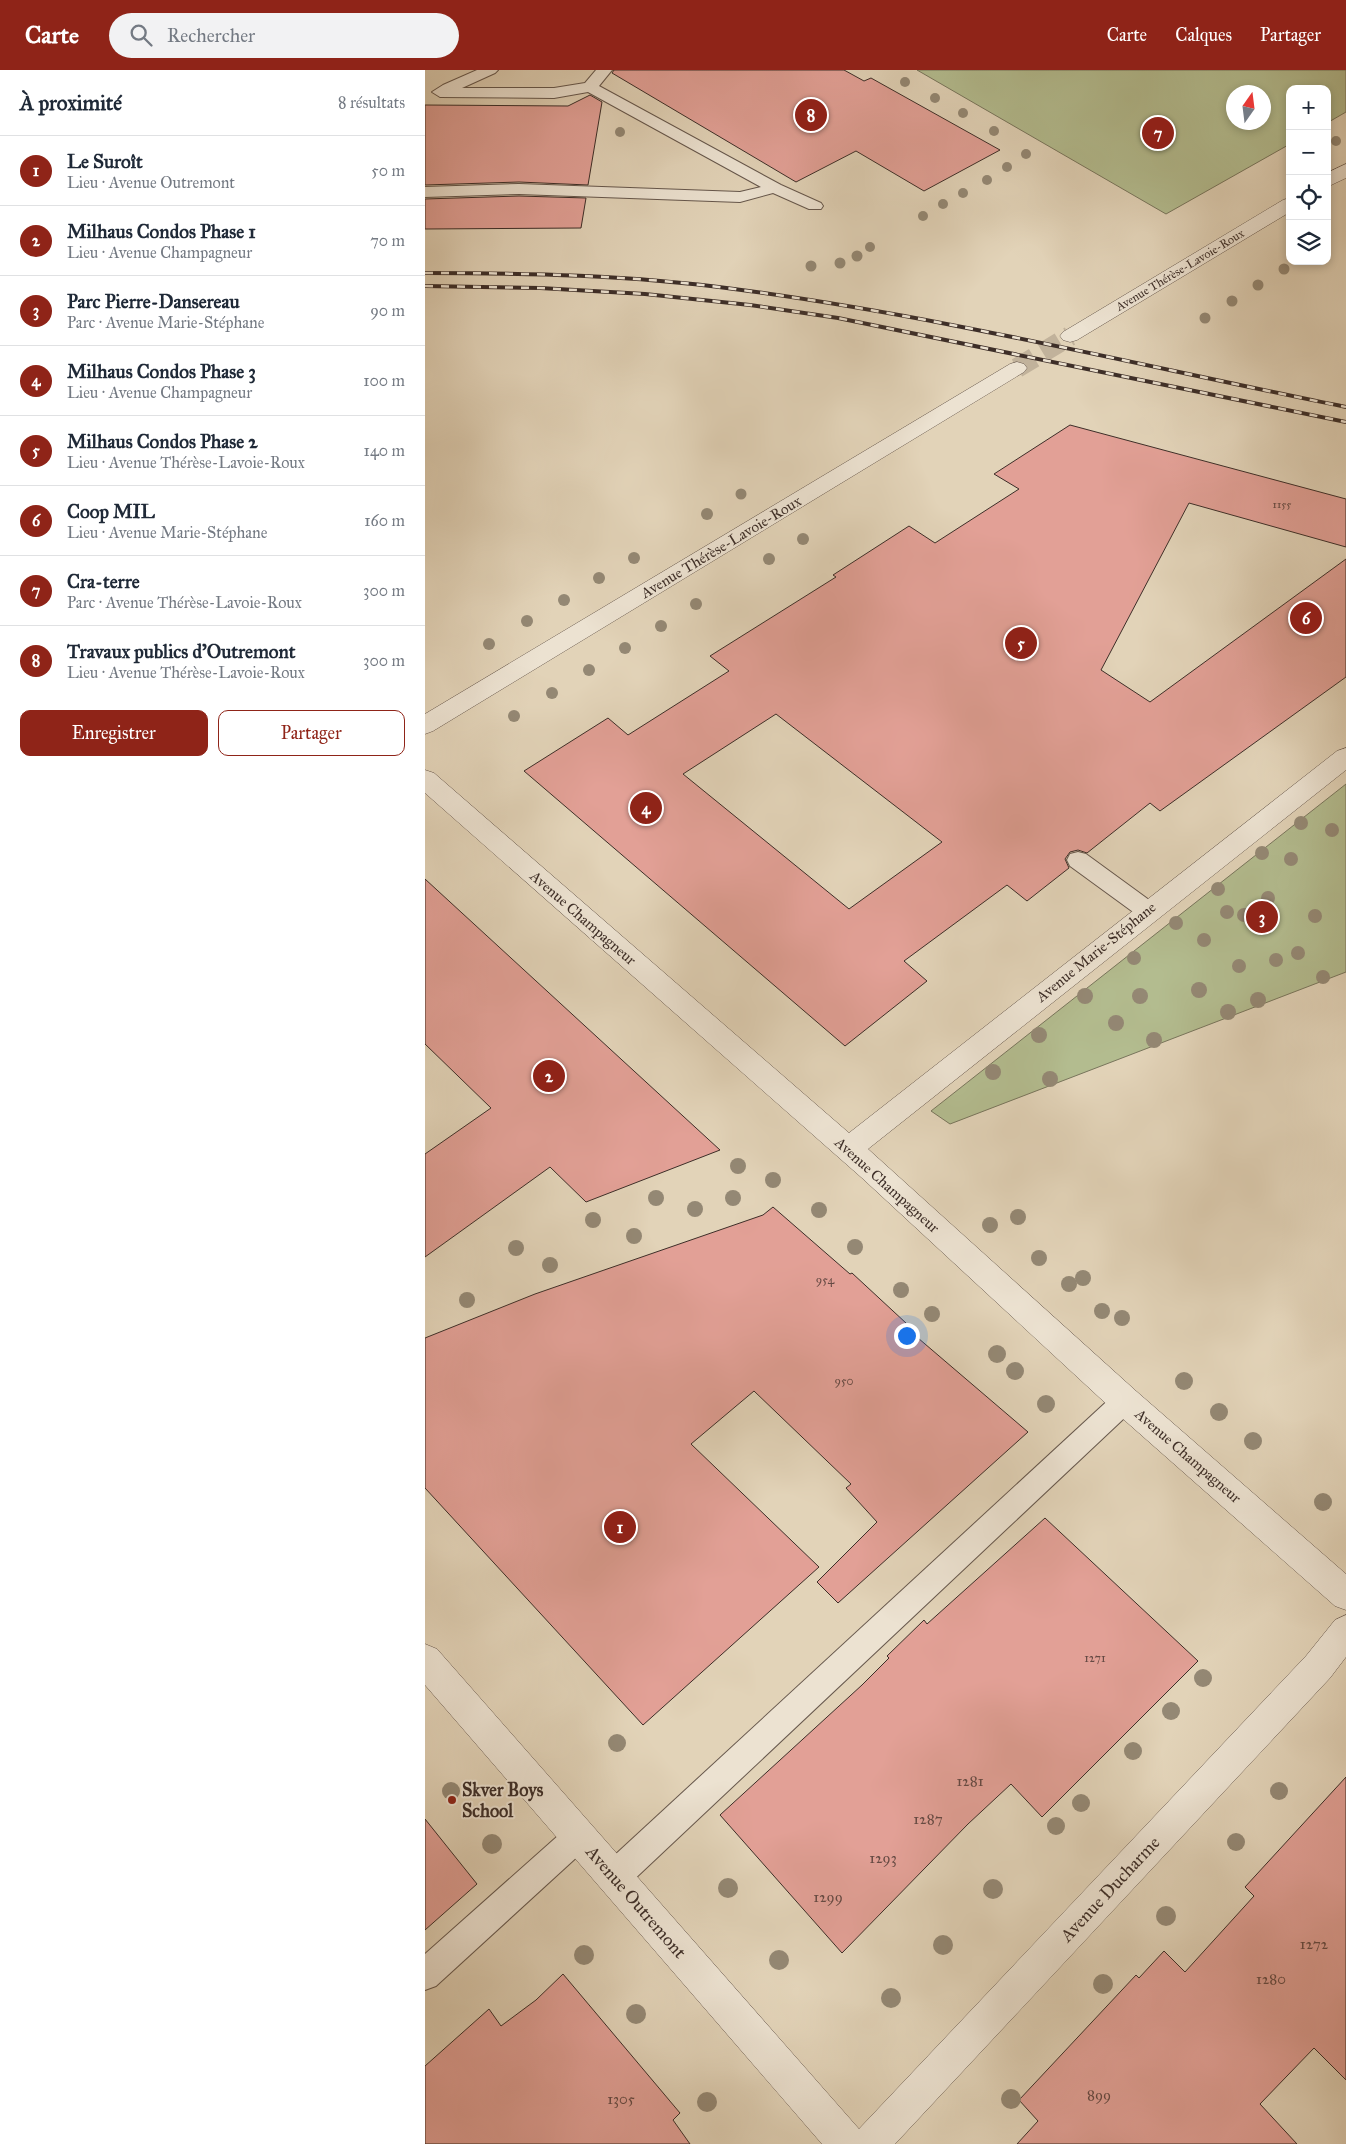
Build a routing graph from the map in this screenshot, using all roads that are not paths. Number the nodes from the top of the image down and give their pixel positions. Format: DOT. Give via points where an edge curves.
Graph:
graph roads {
  1 [pos="490,70"];
  2 [pos="605,70"];
  3 [pos="590,87"];
  4 [pos="440,92"];
  5 [pos="425,98"];
  6 [pos="1346,170"];
  7 [pos="1331,179"];
  8 [pos="775,188"];
  9 [pos="425,192"];
  10 [pos="815,206"];
  11 [pos="1286,206"];
  12 [pos="1070,336"];
  13 [pos="1017,368"];
  14 [pos="425,725"];
  15 [pos="1346,757"];
  16 [pos="425,779"];
  17 [pos="1078,860"];
  18 [pos="1149,911"];
  19 [pos="848,1149"];
  20 [pos="1125,1401"];
  21 [pos="1346,1595"];
  22 [pos="1346,1631"];
  23 [pos="425,1660"];
  24 [pos="579,1836"];
  25 [pos="615,1876"];
  26 [pos="425,1975"];
  27 [pos="847,2144"];
  28 [pos="870,2144"];
  1 -- 4 [label="lane"];
  2 -- 3 [label="lane"];
  3 -- 4 [label="lane" via="554,93"];
  3 -- 8 [label="lane"];
  4 -- 5 [label="lane"];
  6 -- 7 [label="street"];
  8 -- 9 [label="lane" via="740,197 519,190"];
  8 -- 10 [label="lane"];
  11 -- 12 [label="street, Avenue Thérèse-Lavoie-Roux"];
  13 -- 14 [label="street, Avenue Thérèse-Lavoie-Roux"];
  15 -- 18 [label="street, Avenue Marie-Stéphane"];
  16 -- 19 [label="street, Avenue Champagneur"];
  17 -- 18 [label="lane"];
  18 -- 19 [label="street, Avenue Marie-Stéphane"];
  19 -- 20 [label="street, Avenue Champagneur"];
  20 -- 21 [label="street, Avenue Champagneur"];
  20 -- 25 [label="lane"];
  22 -- 28 [label="street, Avenue Ducharme" via="1318,1667"];
  23 -- 24 [label="street, Avenue Outremont"];
  24 -- 25 [label="street, Avenue Outremont"];
  24 -- 26 [label="lane"];
  25 -- 27 [label="street, Avenue Outremont"];
}
